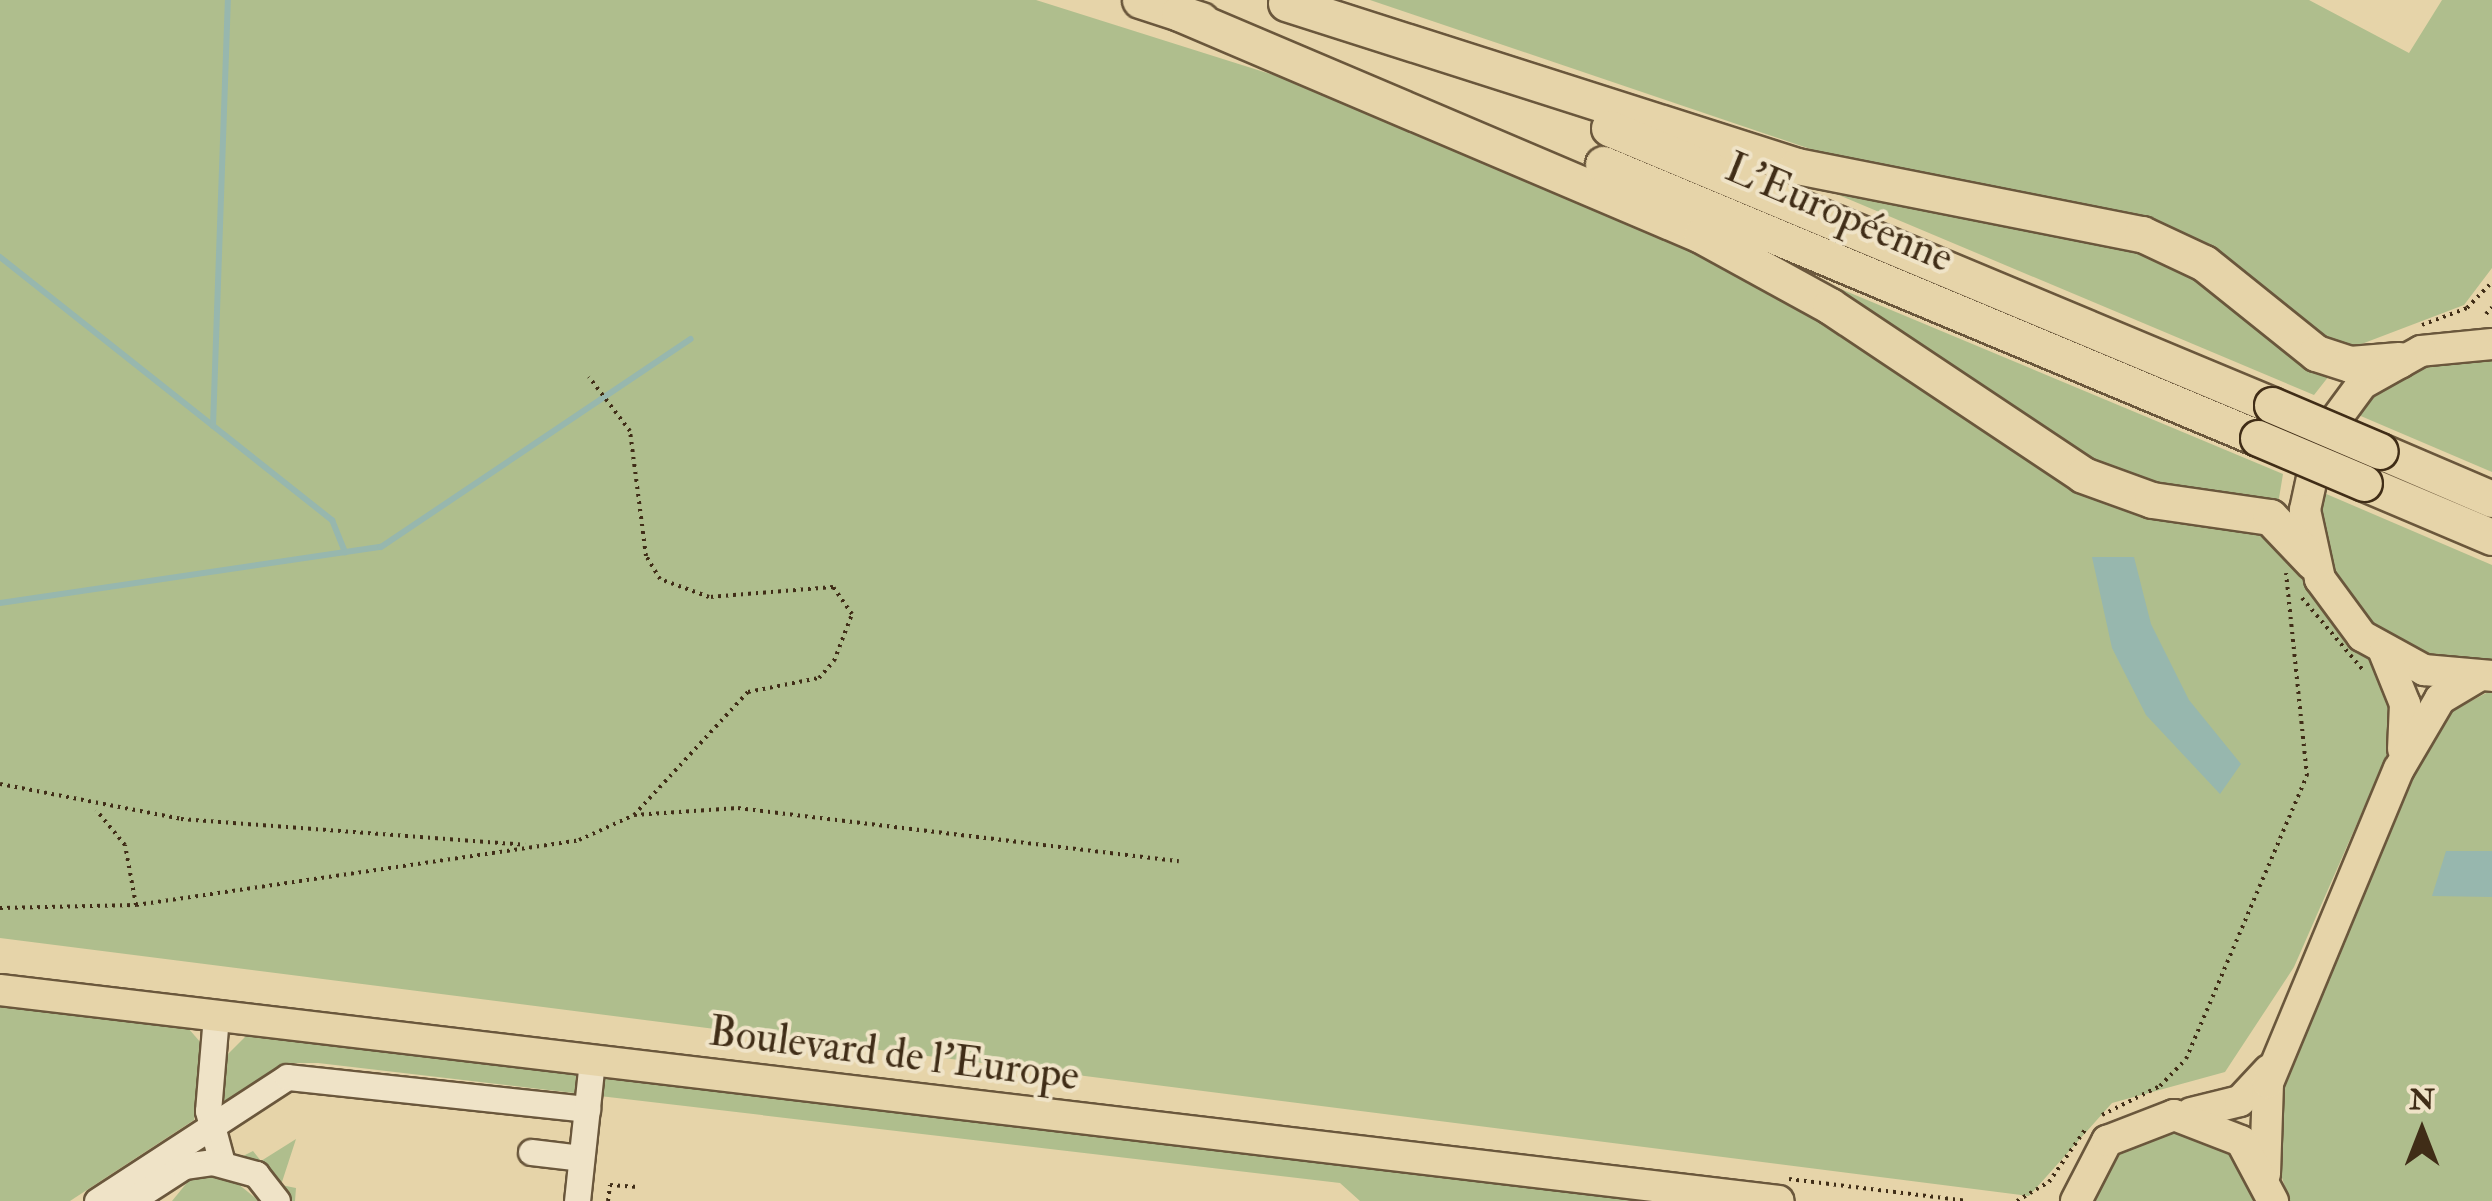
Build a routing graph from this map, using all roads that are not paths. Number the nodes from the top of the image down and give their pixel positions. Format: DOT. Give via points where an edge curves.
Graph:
graph roads {
  1 [pos="1140,0"];
  2 [pos="1283,1"];
  3 [pos="1179,12"];
  4 [pos="2478,329"];
  5 [pos="2399,360"];
  6 [pos="2492,499"];
  7 [pos="2492,537"];
  8 [pos="2300,563"];
  9 [pos="2384,652"];
  10 [pos="2485,677"];
  11 [pos="2399,768"];
  12 [pos="0,990"];
  13 [pos="216,1016"];
  14 [pos="2280,1050"];
  15 [pos="592,1061"];
  16 [pos="587,1109"];
  17 [pos="2174,1114"];
  18 [pos="209,1126"];
  19 [pos="531,1152"];
  20 [pos="582,1158"];
  21 [pos="222,1163"];
  22 [pos="2269,1187"];
  23 [pos="2080,1188"];
  24 [pos="96,1201"];
  25 [pos="130,1201"];
  26 [pos="276,1201"];
  27 [pos="577,1201"];
  28 [pos="1778,1201"];
  29 [pos="2058,1201"];
  1 -- 3 [label="highway, L'Européenne"];
  2 -- 5 [label="highway" via="1797,166 2142,234 2204,263 2316,353 2350,364"];
  2 -- 6 [label="highway, L'Européenne, bridge"];
  3 -- 7 [label="highway, L'Européenne, bridge" via="1567,150"];
  3 -- 8 [label="highway" via="1713,240 1830,306 2083,474 2152,500 2270,517"];
  4 -- 5 [label="main road"];
  5 -- 8 [label="main road" via="2350,397 2316,449"];
  8 -- 9 [label="main road" via="2343,617"];
  9 -- 10 [label="main road" via="2433,673"];
  9 -- 11 [label="main road" via="2405,704"];
  10 -- 11 [label="main road" via="2440,699"];
  11 -- 14 [label="main road"];
  12 -- 13 [label="main road, Boulevard de l'Europe"];
  13 -- 15 [label="main road, Boulevard de l'Europe"];
  13 -- 18 [label="lane"];
  14 -- 17 [label="main road" via="2240,1101"];
  14 -- 22 [label="main road" via="2262,1100"];
  15 -- 16 [label="lane"];
  15 -- 28 [label="main road, Boulevard de l'Europe"];
  16 -- 18 [label="lane" via="298,1076"];
  16 -- 20 [label="lane"];
  17 -- 22 [label="main road" via="2228,1130"];
  17 -- 23 [label="main road" via="2120,1131"];
  18 -- 21 [label="lane"];
  18 -- 24 [label="lane"];
  19 -- 20 [label="lane"];
  20 -- 27 [label="lane"];
  21 -- 25 [label="lane" via="184,1166"];
  21 -- 26 [label="lane" via="256,1174"];
  23 -- 29 [label="main road"];
}
